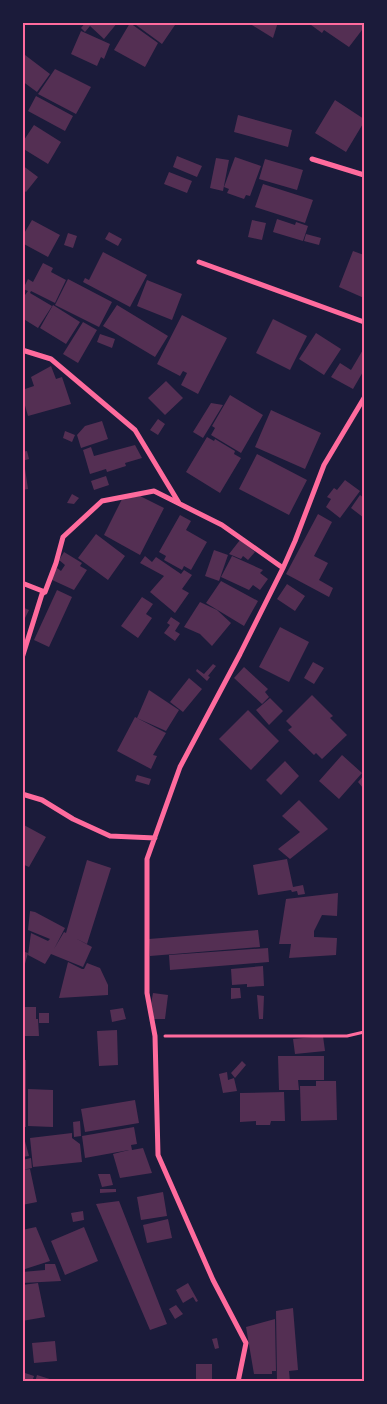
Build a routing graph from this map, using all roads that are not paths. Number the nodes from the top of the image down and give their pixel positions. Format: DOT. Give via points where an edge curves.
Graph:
graph roads {
  1 [pos="312,159"];
  2 [pos="364,175"];
  3 [pos="199,262"];
  4 [pos="364,322"];
  5 [pos="22,350"];
  6 [pos="364,398"];
  7 [pos="179,503"];
  8 [pos="283,568"];
  9 [pos="22,583"];
  10 [pos="45,592"];
  11 [pos="22,658"];
  12 [pos="22,794"];
  13 [pos="154,838"];
  14 [pos="238,1382"];
  1 -- 2 [label="street"];
  3 -- 4 [label="street"];
  5 -- 7 [label="street" via="52,359 135,430"];
  6 -- 8 [label="street" via="324,465"];
  7 -- 8 [label="street" via="222,525"];
  7 -- 10 [label="street" via="154,491 102,502 63,537"];
  8 -- 13 [label="street" via="180,767"];
  9 -- 10 [label="street"];
  10 -- 11 [label="street"];
  12 -- 13 [label="street" via="42,800 72,819 110,836"];
  13 -- 14 [label="street" via="147,859 148,993 154,1036 158,1155 213,1280 246,1343"];
}
